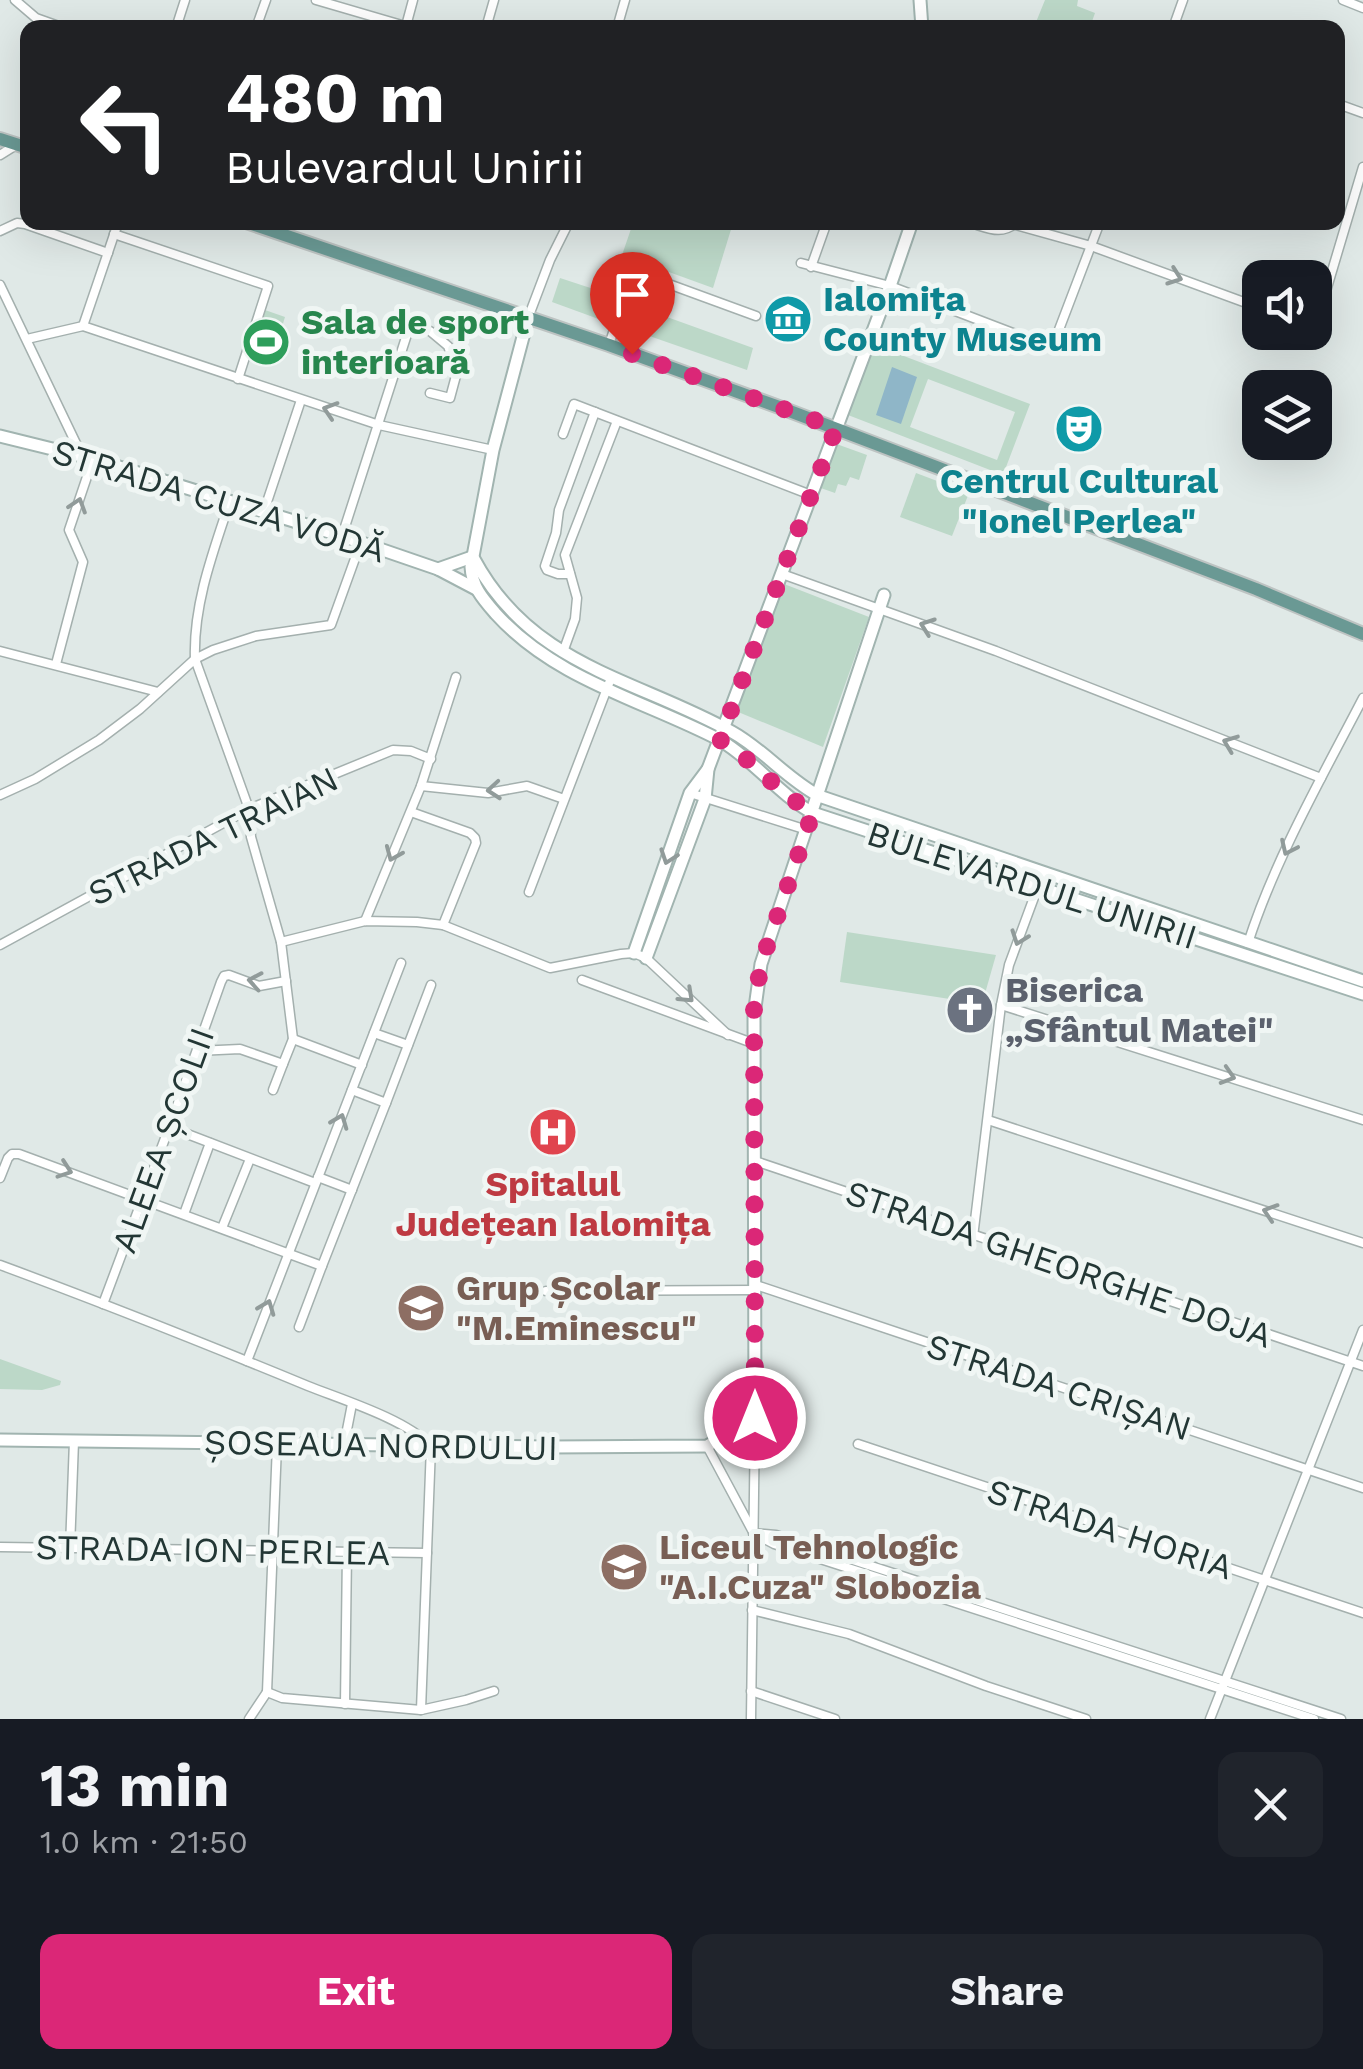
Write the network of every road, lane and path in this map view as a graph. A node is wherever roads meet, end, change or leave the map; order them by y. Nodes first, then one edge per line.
1 (16, 0) edge
2 (316, 0) edge
3 (1343, 0) edge
4 (334, 2) edge
5 (1363, 8) edge
6 (42, 20) edge
7 (371, 20) edge
8 (1363, 167) edge
9 (1345, 227) edge
10 (43, 230) edge
11 (270, 230) edge
12 (565, 230) edge
13 (824, 230) edge
14 (909, 230) edge
15 (1036, 230) edge
16 (1097, 230) edge
17 (1344, 230) edge
18 (1091, 246) junction
19 (108, 252) junction
20 (619, 260) dead end
21 (801, 264) dead end
22 (811, 267) junction
23 (633, 271) junction
24 (1332, 271) edge
25 (0, 285) edge
26 (890, 286) junction
27 (1242, 301) edge
28 (3, 302) edge
29 (756, 316) dead end
30 (528, 318) junction
31 (83, 326) junction
32 (26, 339) junction
33 (609, 345) junction
34 (238, 379) junction
35 (430, 393) dead end
36 (302, 400) junction
37 (594, 412) junction
38 (617, 421) junction
39 (378, 425) junction
40 (836, 428) junction
41 (563, 434) dead end
42 (0, 436) edge
43 (493, 450) junction
44 (87, 457) junction
45 (811, 495) junction
46 (230, 500) junction
47 (264, 511) junction
48 (342, 536) junction
49 (360, 542) junction
50 (472, 557) junction
51 (438, 569) junction
52 (570, 574) junction
53 (782, 574) junction
54 (476, 588) junction
55 (884, 596) dead end
56 (879, 609) junction
57 (1363, 634) edge
58 (0, 651) edge
59 (560, 659) junction
60 (196, 660) junction
61 (56, 664) junction
62 (456, 677) dead end
63 (608, 684) junction
64 (158, 692) junction
65 (1363, 698) edge
66 (722, 734) junction
67 (431, 759) junction
68 (708, 769) junction
69 (1321, 778) junction
70 (421, 786) junction
71 (690, 792) junction
72 (0, 795) edge
73 (818, 796) junction
74 (564, 799) junction
75 (705, 799) junction
76 (249, 810) junction
77 (411, 812) junction
78 (813, 812) junction
79 (807, 830) junction
80 (1042, 873) junction
81 (1038, 888) junction
82 (529, 892) dead end
83 (365, 921) junction
84 (443, 925) junction
85 (281, 942) junction
86 (0, 945) edge
87 (1246, 949) junction
88 (640, 955) junction
89 (401, 964) dead end
90 (582, 980) dead end
91 (1363, 981) edge
92 (286, 982) junction
93 (431, 986) dead end
94 (1363, 994) edge
95 (1001, 1005) junction
96 (374, 1033) junction
97 (728, 1034) junction
98 (293, 1039) junction
99 (755, 1044) junction
100 (408, 1046) junction
101 (197, 1051) junction
102 (283, 1064) junction
103 (362, 1065) junction
104 (273, 1090) dead end
105 (352, 1090) junction
106 (386, 1103) junction
107 (988, 1120) junction
108 (1363, 1120) edge
109 (169, 1127) junction
110 (210, 1144) junction
111 (250, 1159) junction
112 (756, 1161) junction
113 (0, 1178) edge
114 (316, 1180) junction
115 (352, 1190) junction
116 (142, 1200) junction
117 (184, 1214) junction
118 (222, 1228) junction
119 (974, 1236) junction
120 (1363, 1242) edge
121 (288, 1253) junction
122 (0, 1265) edge
123 (322, 1266) junction
124 (756, 1288) junction
125 (546, 1291) dead end
126 (103, 1304) junction
127 (299, 1327) dead end
128 (1363, 1330) edge
129 (247, 1361) junction
130 (1350, 1362) junction
131 (1363, 1366) edge
132 (352, 1404) junction
133 (755, 1418) junction
134 (0, 1440) edge
135 (74, 1441) junction
136 (858, 1444) dead end
137 (278, 1445) junction
138 (344, 1446) junction
139 (431, 1446) junction
140 (707, 1446) junction
141 (1308, 1470) junction
142 (1363, 1488) edge
143 (753, 1533) junction
144 (0, 1548) edge
145 (70, 1548) junction
146 (273, 1550) junction
147 (348, 1552) junction
148 (427, 1553) junction
149 (1265, 1580) junction
150 (752, 1610) junction
151 (1363, 1613) edge
152 (1223, 1685) junction
153 (494, 1691) dead end
154 (752, 1691) junction
155 (266, 1692) junction
156 (345, 1704) junction
157 (421, 1710) junction
158 (249, 1719) edge
159 (751, 1719) edge
160 (834, 1719) edge
161 (1086, 1719) edge
162 (1210, 1719) edge
163 (1314, 1719) edge
164 (1341, 1719) edge

1 - 6 street
2 - 4 street
3 - 5 street
4 - 7 street
8 - 9 street
10 - 19 street
11 - 30 main road
12 - 30 street
13 - 22 street
14 - 26 street
15 - 18 street
16 - 18 street
17 - 24 street
18 - 26 street
18 -> 27 street
19 - 31 street
19 - 34 street
20 - 23 street
21 - 22 street
22 - 26 street
23 - 29 street
23 - 33 street
25 - 28 street
26 - 40 street
28 - 32 street
30 - 33 main road
30 - 43 street
31 - 32 street
31 - 34 street
32 - 44 street
33 - 40 main road
34 - 36 street
35 - 39 street
39 -> 36 street
36 - 47 street
37 - 38 street
37 - 41 street
37 - 52 street
38 - 45 street
38 - 52 street
39 - 43 street
39 - 48 street
40 - 45 street
40 - 57 main road
42 - 44 street, STRADA CUZA VODĂ
43 - 50 street
44 - 46 street, STRADA CUZA VODĂ
61 -> 44 street
45 - 53 street
46 - 47 street, STRADA CUZA VODĂ
46 - 60 street
47 - 48 street, STRADA CUZA VODĂ
48 - 49 street, STRADA CUZA VODĂ
49 - 51 street, STRADA CUZA VODĂ
49 - 60 street
50 - 51 street
50 - 54 street
50 - 59 street
51 - 54 street, STRADA CUZA VODĂ
52 - 59 street
53 - 56 street
53 - 66 street
54 - 59 street
55 - 56 street
69 -> 56 street
56 - 73 street
58 - 61 street
59 - 63 street
60 - 64 street
60 - 76 street
61 - 64 street
62 - 67 street
63 - 66 street
63 - 74 street
64 - 72 street
65 - 69 street
66 - 68 street
66 - 73 street, BULEVARDUL UNIRII
66 - 78 street, BULEVARDUL UNIRII
67 - 70 street
67 - 76 street, STRADA TRAIAN
68 - 71 street
68 - 75 street
69 -> 87 street
74 -> 70 street
70 - 77 street
71 - 75 street
71 -> 88 street
73 - 78 street
73 - 80 street, BULEVARDUL UNIRII
74 - 82 street
75 - 79 street
75 - 88 street
76 - 85 street
76 - 86 street, STRADA TRAIAN
77 -> 83 street
77 - 84 street
78 - 79 street
78 - 81 street, BULEVARDUL UNIRII
79 - 99 street
80 - 81 street
80 - 87 street, BULEVARDUL UNIRII
81 - 87 street, BULEVARDUL UNIRII
81 -> 95 street
83 - 84 street
83 - 85 street
84 - 88 street
85 - 92 street
87 - 91 street, BULEVARDUL UNIRII
87 - 94 street, BULEVARDUL UNIRII
88 -> 97 street
89 - 96 street
90 - 97 street
92 - 98 street
92 -> 101 street, ALEEA ȘCOLII
93 - 100 street
95 - 107 street
95 -> 108 street
96 - 100 street
96 - 103 street
97 - 99 street
98 - 102 street
98 - 103 street
99 - 112 street
100 - 106 street
101 - 102 street
101 - 109 street, ALEEA ȘCOLII
102 - 104 street
103 - 105 street
105 - 106 street
114 -> 105 street
106 - 115 street
107 - 119 street
120 -> 107 street
109 - 110 street
109 - 116 street, ALEEA ȘCOLII
110 - 111 street
110 - 117 street
111 - 114 street
111 - 118 street
112 - 119 street, STRADA GHEORGHE DOJA
112 - 124 street
113 -> 116 street
114 - 115 street
114 - 121 street
115 - 123 street
116 - 117 street
116 - 126 street, ALEEA ȘCOLII
117 - 118 street
118 - 121 street
119 - 130 street, STRADA GHEORGHE DOJA
121 - 123 street
129 -> 121 street
122 - 126 street
123 - 127 street
124 - 125 street, STRADA CRIȘAN
124 - 133 street
124 - 141 street, STRADA CRIȘAN
126 - 129 street
128 - 130 street
129 - 132 street
130 - 131 street, STRADA GHEORGHE DOJA
130 - 141 street
132 - 138 street
132 - 139 street
133 - 140 street
133 - 143 street
134 - 135 street, ȘOSEAUA NORDULUI
135 - 137 street, ȘOSEAUA NORDULUI
135 - 145 street
136 - 149 street, STRADA HORIA
137 - 138 street, ȘOSEAUA NORDULUI
137 - 146 street
138 - 139 street, ȘOSEAUA NORDULUI
139 - 140 street, ȘOSEAUA NORDULUI
139 - 148 street
140 - 143 street
141 - 142 street, STRADA CRIȘAN
141 - 149 street
143 - 150 street
143 - 152 street
144 - 145 street, STRADA ION PERLEA
145 - 146 street, STRADA ION PERLEA
146 - 147 street, STRADA ION PERLEA
146 - 155 street
147 - 148 street, STRADA ION PERLEA
147 - 156 street
148 - 157 street
149 - 151 street, STRADA HORIA
149 - 152 street
150 - 154 street
150 - 161 street
152 - 162 street
152 - 163 street
152 - 164 street
153 - 157 street
154 - 159 street
154 - 160 street
155 - 156 street
155 - 158 street
156 - 157 street

